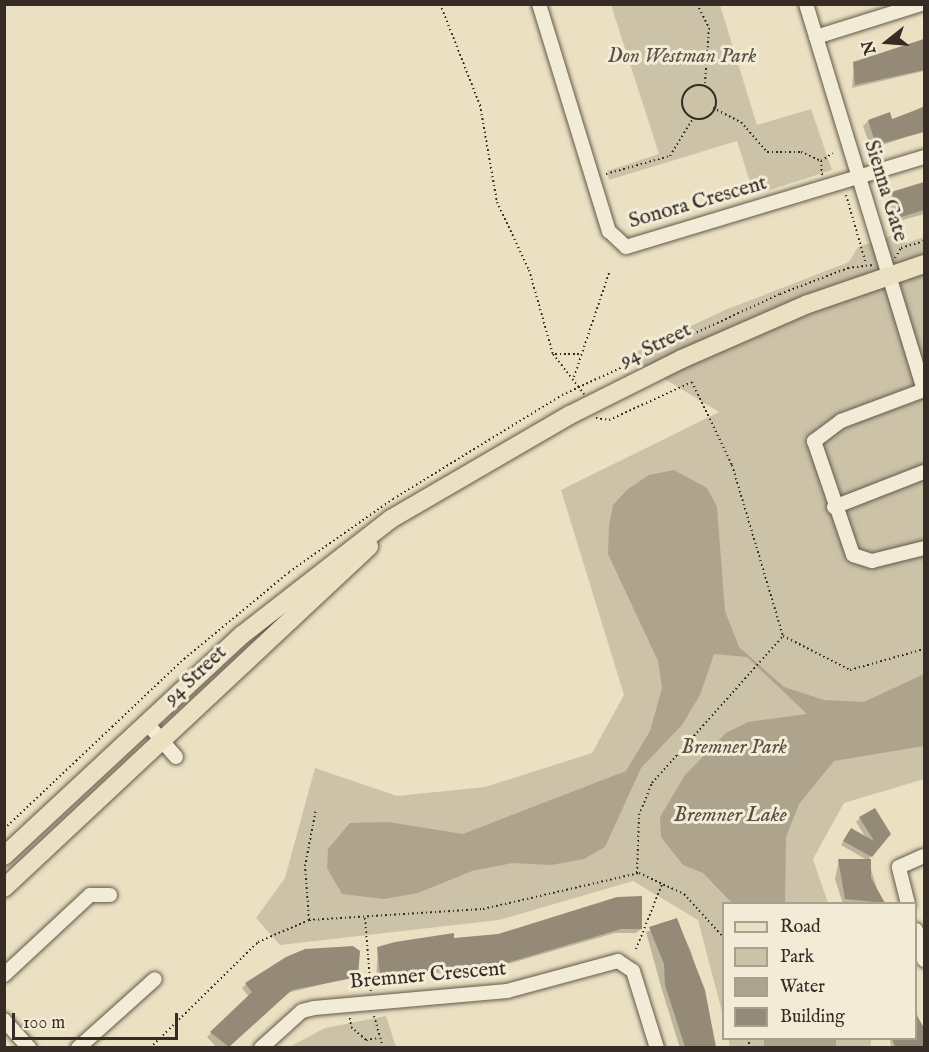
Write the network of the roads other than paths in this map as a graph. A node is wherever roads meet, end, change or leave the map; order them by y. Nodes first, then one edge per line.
1 (539, 4) edge
2 (806, 4) edge
3 (921, 4) edge
4 (816, 37) junction
5 (924, 157) edge
6 (859, 176) junction
7 (924, 264) edge
8 (889, 275) junction
9 (924, 390) edge
10 (924, 472) edge
11 (423, 502) junction
12 (834, 507) junction
13 (924, 548) edge
14 (146, 722) junction
15 (161, 741) junction
16 (176, 757) dead end
17 (4, 856) edge
18 (924, 856) edge
19 (4, 888) edge
20 (110, 895) dead end
21 (908, 902) edge
22 (917, 937) edge
23 (924, 960) edge
24 (4, 975) edge
25 (155, 979) dead end
26 (4, 1020) edge
27 (29, 1047) edge
28 (78, 1047) edge
29 (261, 1047) edge
30 (657, 1047) edge

1 - 6 street, Sonora Crescent
2 - 4 street, Sienna Gate
3 - 4 street
4 - 6 street, Sienna Gate
5 - 6 street, Sonora Crescent
6 - 8 street, Sienna Gate
7 - 8 main road, 94 Street
8 - 9 street, Sienna Gate
8 - 11 main road, 94 Street
9 - 12 street
10 - 12 street
11 - 14 main road, 94 Street
11 - 15 main road, 94 Street
12 - 13 street
14 - 15 street
14 - 17 main road, 94 Street
15 - 16 street
15 - 19 main road, 94 Street
18 - 21 street
20 - 24 street
22 - 23 street
25 - 28 street
26 - 27 street
29 - 30 street, Bremner Crescent

